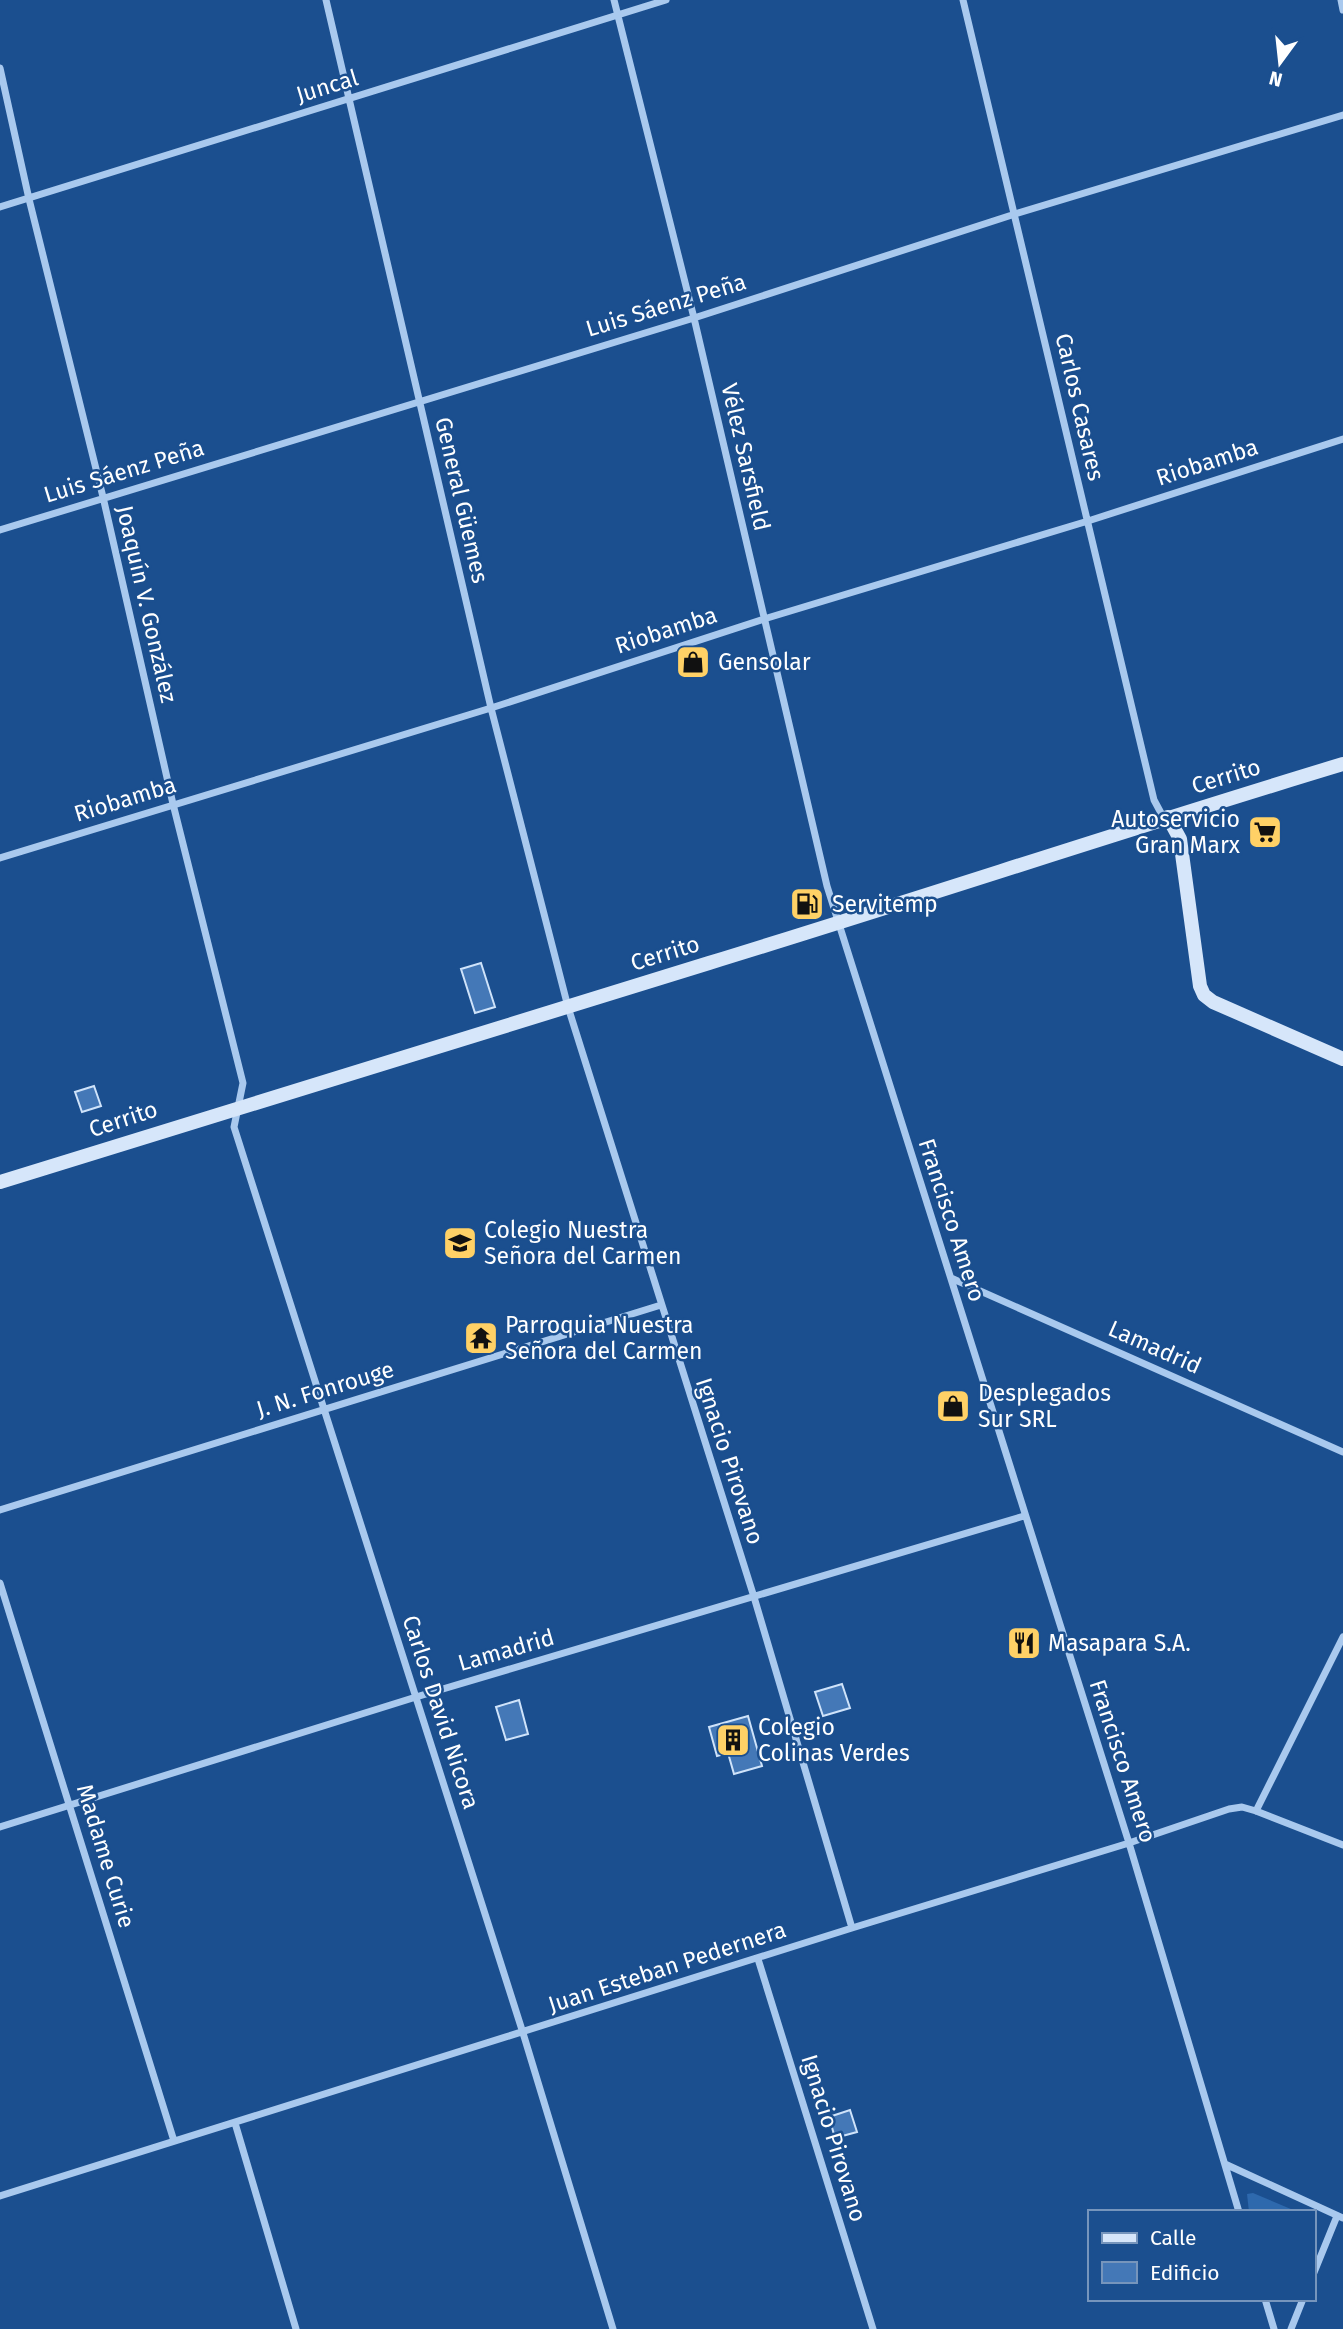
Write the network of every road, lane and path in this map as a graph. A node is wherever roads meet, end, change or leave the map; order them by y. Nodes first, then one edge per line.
1 (326, 0) edge
2 (614, 0) edge
3 (666, 0) edge
4 (963, 0) edge
5 (1341, 0) edge
6 (1343, 10) edge
7 (617, 15) junction
8 (0, 68) edge
9 (349, 99) junction
10 (1343, 115) edge
11 (29, 199) junction
12 (0, 207) edge
13 (1015, 214) junction
14 (694, 318) junction
15 (419, 401) junction
16 (1343, 439) edge
17 (103, 497) junction
18 (1088, 521) junction
19 (0, 530) edge
20 (764, 619) junction
21 (491, 708) junction
22 (1343, 764) edge
23 (173, 804) junction
24 (1168, 817) junction
25 (0, 858) edge
26 (838, 923) junction
27 (568, 1007) junction
28 (1343, 1059) edge
29 (237, 1106) junction
30 (0, 1182) edge
31 (951, 1278) junction
32 (661, 1305) junction
33 (324, 1409) junction
34 (1343, 1452) edge
35 (0, 1510) edge
36 (1024, 1516) junction
37 (0, 1583) edge
38 (754, 1597) junction
39 (1343, 1637) edge
40 (416, 1696) junction
41 (70, 1805) junction
42 (1256, 1811) junction
43 (0, 1827) edge
44 (1129, 1843) junction
45 (1343, 1845) edge
46 (852, 1928) junction
47 (758, 1959) junction
48 (523, 2033) junction
49 (235, 2123) junction
50 (174, 2141) junction
51 (1225, 2164) junction
52 (0, 2196) edge
53 (1238, 2210) edge
54 (1340, 2217) edge
55 (1315, 2271) edge
56 (1266, 2301) edge
57 (1302, 2301) edge
58 (296, 2329) edge
59 (613, 2329) edge
60 (873, 2329) edge
61 (1273, 2329) edge
62 (1291, 2329) edge

1 - 9 street, General Güemes
2 - 7 street, Vélez Sarsfield
3 - 7 street, Juncal
4 - 13 street, Carlos Casares
5 - 6 street
7 - 9 street, Juncal
7 - 14 street, Vélez Sarsfield
8 - 11 street, Joaquín V. González
9 - 11 street, Juncal
9 - 15 street, General Güemes
10 - 13 street, Luis Sáenz Peña
11 - 12 street, Juncal
11 - 17 street, Joaquín V. González
13 - 14 street, Luis Sáenz Peña
13 - 18 street, Carlos Casares
14 - 15 street, Luis Sáenz Peña
14 - 20 street, Vélez Sarsfield
15 - 17 street, Luis Sáenz Peña
15 - 21 street, General Güemes
16 - 18 street, Riobamba
17 - 19 street, Luis Sáenz Peña
17 - 23 street, Joaquín V. González
18 - 20 street, Riobamba
18 - 24 street, Carlos Casares
20 - 21 street, Riobamba
20 - 26 street, Vélez Sarsfield
21 - 23 street, Riobamba
21 - 27 street, General Güemes
22 - 24 main road, Cerrito
23 - 25 street, Riobamba
23 - 29 street, Joaquín V. González
24 - 26 main road, Cerrito
24 - 28 main road
26 - 27 main road, Cerrito
26 - 31 street, Francisco Amero
27 - 29 main road, Cerrito
27 - 32 street, Ignacio Pirovano
29 - 30 main road, Cerrito
29 - 33 street, Carlos David Nicora
31 - 34 street, Lamadrid
31 - 36 street, Francisco Amero
32 - 33 street, J. N. Fonrouge
32 - 38 street, Ignacio Pirovano
33 - 35 street, J. N. Fonrouge
33 - 40 street, Carlos David Nicora
36 - 38 street, Lamadrid
36 - 44 street, Francisco Amero
37 - 41 street, Madame Curie
38 - 40 street, Lamadrid
38 - 46 street, Ignacio Pirovano
39 - 42 street
40 - 41 street, Lamadrid
40 - 48 street, Carlos David Nicora
41 - 43 street, Lamadrid
41 - 50 street, Madame Curie
42 - 44 street, Juan Esteban Pedernera
42 - 45 street, Juan Esteban Pedernera
44 - 46 street, Juan Esteban Pedernera
44 - 51 street, Francisco Amero
46 - 47 street, Juan Esteban Pedernera
47 - 48 street, Juan Esteban Pedernera
47 - 60 street, Ignacio Pirovano
48 - 49 street, Juan Esteban Pedernera
48 - 59 street, Carlos David Nicora
49 - 50 street, Juan Esteban Pedernera
49 - 58 street
50 - 52 street, Juan Esteban Pedernera
51 - 53 street, Francisco Amero
51 - 54 street
54 - 55 street
56 - 61 street
57 - 62 street

